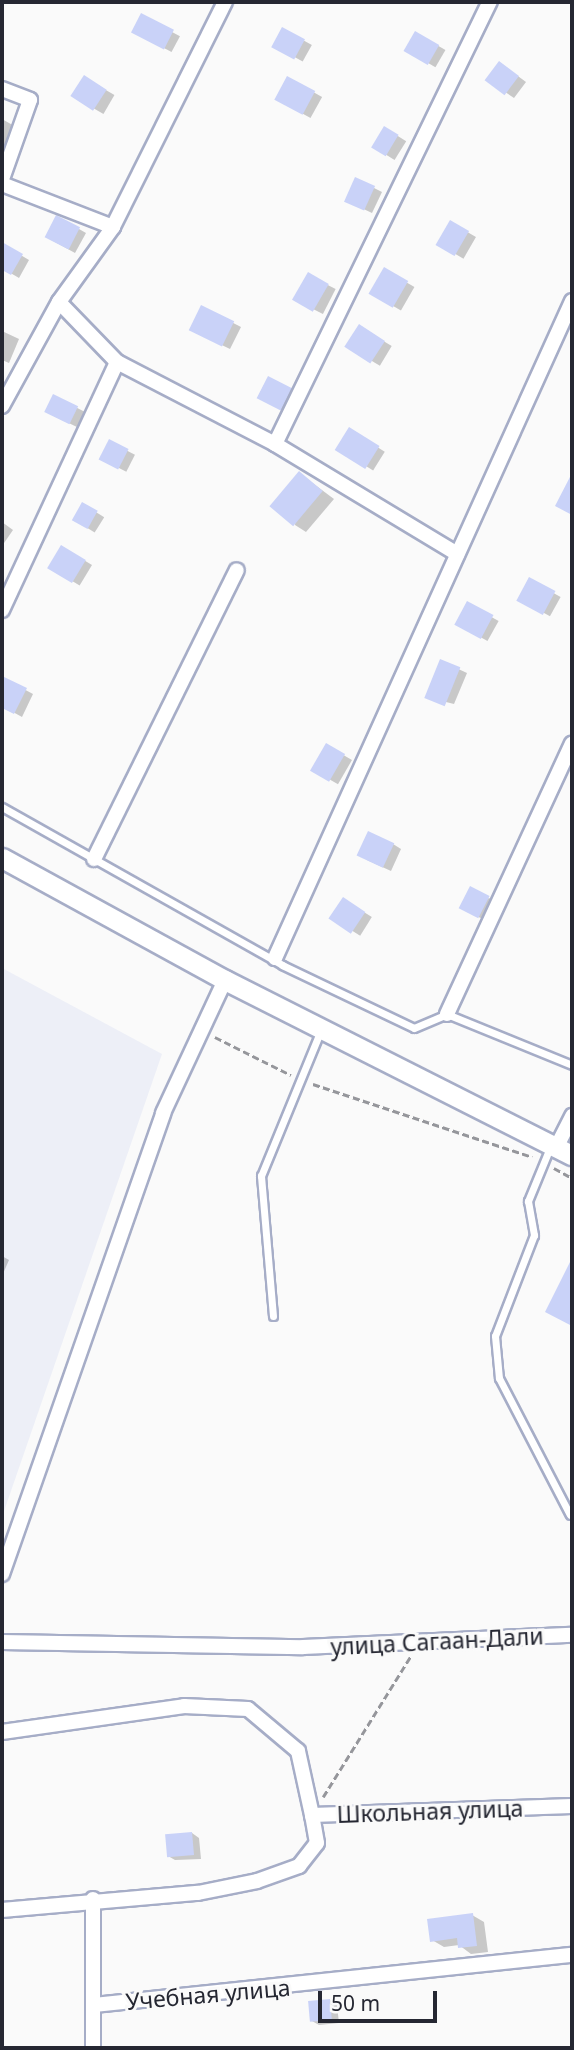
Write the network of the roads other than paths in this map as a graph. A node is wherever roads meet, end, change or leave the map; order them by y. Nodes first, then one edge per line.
1 (225, 2) edge
2 (490, 2) edge
3 (2, 89) edge
4 (2, 182) edge
5 (113, 227) junction
6 (572, 300) edge
7 (59, 302) junction
8 (117, 362) junction
9 (2, 406) edge
10 (275, 444) junction
11 (457, 554) junction
12 (237, 570) dead end
13 (2, 610) edge
14 (572, 743) edge
15 (2, 807) edge
16 (2, 858) edge
17 (94, 859) junction
18 (275, 958) junction
19 (225, 980) junction
20 (447, 1014) junction
21 (321, 1029) junction
22 (572, 1065) edge
23 (572, 1116) edge
24 (560, 1148) edge
25 (273, 1316) dead end
26 (570, 1516) dead end
27 (2, 1574) edge
28 (572, 1635) edge
29 (2, 1642) edge
30 (2, 1732) edge
31 (572, 1806) edge
32 (312, 1815) junction
33 (93, 1899) junction
34 (2, 1910) edge
35 (572, 1955) edge
36 (94, 2005) junction
37 (93, 2048) edge

1 - 5 street
2 - 10 street
3 - 4 street
4 - 5 street
5 - 7 street
6 - 11 street
7 - 8 street
7 - 9 street
8 - 10 street
8 - 13 street
10 - 11 street
11 - 18 street
12 - 17 street
14 - 20 street
15 - 17 lane
16 - 19 main road
17 - 18 lane
18 - 20 lane
19 - 21 main road
19 - 27 street
20 - 22 lane
21 - 24 main road
21 - 25 lane
23 - 24 street
24 - 26 lane
28 - 29 street, улица Сагаан-Дали
30 - 32 street
31 - 32 street, Школьная улица
32 - 33 street, Школьная улица
33 - 34 street, Школьная улица
33 - 36 street
35 - 36 street, Учебная улица
36 - 37 street

